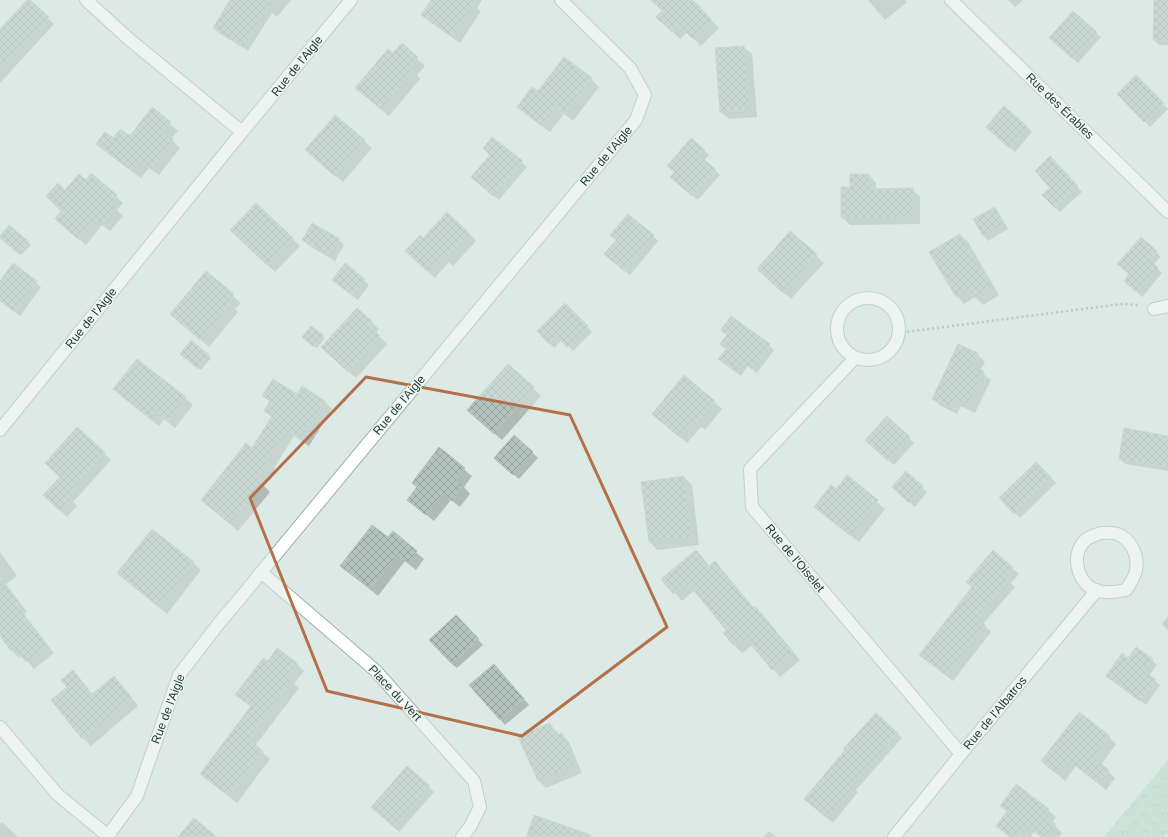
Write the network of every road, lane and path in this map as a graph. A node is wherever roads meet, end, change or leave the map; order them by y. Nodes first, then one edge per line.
1 (86, 0) edge
2 (351, 0) edge
3 (561, 0) edge
4 (951, 0) edge
5 (242, 132) junction
6 (1168, 212) edge
7 (1168, 306) edge
8 (1154, 309) joint
9 (899, 327) junction
10 (855, 358) junction
11 (0, 430) edge
12 (261, 572) junction
13 (1097, 590) junction
14 (0, 727) edge
15 (961, 754) junction
16 (107, 836) edge
17 (462, 837) edge
18 (894, 837) edge

1 - 5 street
2 - 5 street, Rue de l'Aigle
3 - 12 street, Rue de l'Aigle
4 - 6 street, Rue des Érables
5 - 11 street, Rue de l'Aigle
7 - 8 street
8 - 9 path
9 - 10 street
9 - 10 street
10 - 15 street, Rue de l'Oiselet
12 - 16 street, Rue de l'Aigle
12 - 17 street, Place du Vert
13 - 13 street
13 - 15 street, Rue de l'Albatros
14 - 16 street, Rue de l'Aigle
15 - 18 street, Rue de l'Albatros

